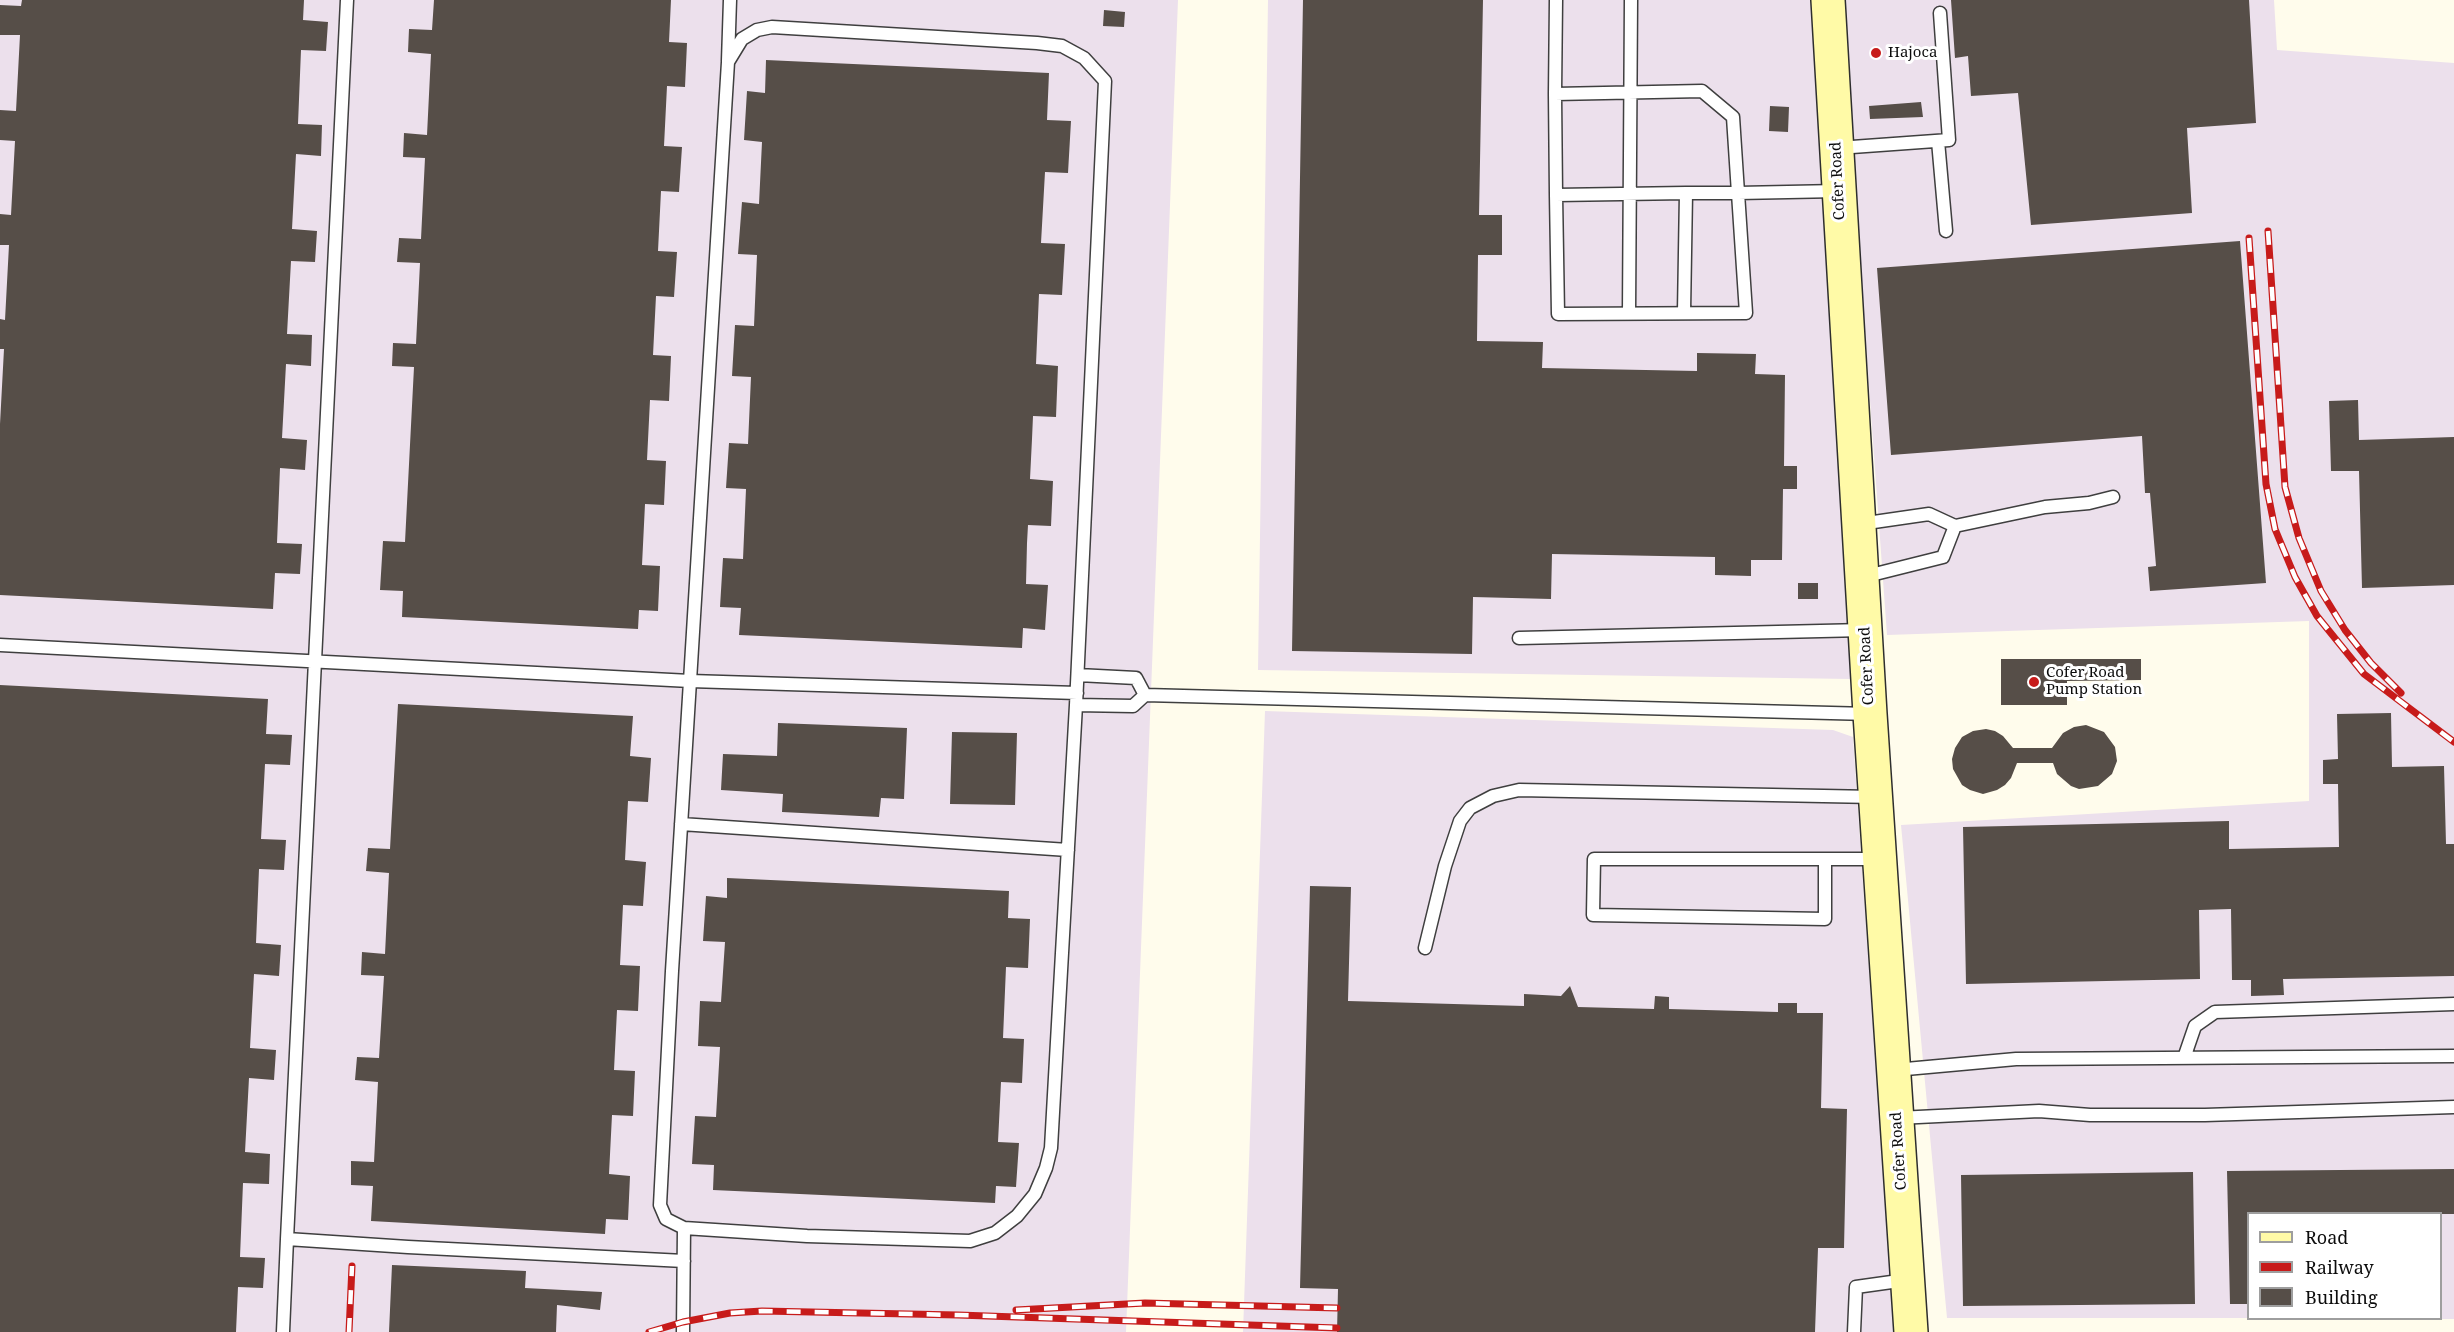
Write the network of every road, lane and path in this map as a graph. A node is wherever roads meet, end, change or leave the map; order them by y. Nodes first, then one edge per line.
1 (347, 0) edge
2 (730, 0) edge
3 (1556, 0) edge
4 (1631, 0) edge
5 (1828, 0) edge
6 (1940, 13) dead end
7 (728, 62) junction
8 (1631, 92) junction
9 (1555, 94) junction
10 (1938, 141) junction
11 (1836, 148) junction
12 (1839, 191) junction
13 (1686, 193) junction
14 (1738, 193) junction
15 (1631, 194) junction
16 (1556, 195) junction
17 (1946, 231) dead end
18 (1629, 312) junction
19 (1684, 312) junction
20 (2113, 497) dead end
21 (1858, 525) junction
22 (1955, 526) junction
23 (1862, 577) junction
24 (1865, 630) junction
25 (1519, 638) dead end
26 (0, 645) edge
27 (315, 661) junction
28 (1078, 675) junction
29 (690, 681) junction
30 (1145, 695) junction
31 (1077, 699) junction
32 (1870, 714) junction
33 (1875, 798) junction
34 (681, 824) junction
35 (1068, 850) junction
36 (1825, 859) junction
37 (1879, 859) junction
38 (1425, 948) dead end
39 (2454, 1004) edge
40 (2454, 1056) edge
41 (2184, 1058) junction
42 (1893, 1070) junction
43 (2454, 1107) edge
44 (1896, 1118) junction
45 (684, 1228) junction
46 (287, 1239) junction
47 (684, 1261) junction
48 (1907, 1280) junction
49 (283, 1332) edge
50 (683, 1332) edge
51 (1854, 1332) edge
52 (1911, 1332) edge

1 - 27 lane
2 - 7 lane
3 - 9 lane
4 - 8 lane
5 - 11 street, Cofer Road
6 - 10 lane
7 - 28 lane
7 - 29 lane
8 - 9 lane
8 - 14 lane
8 - 15 lane
9 - 16 lane
10 - 11 lane
10 - 17 lane
11 - 12 street, Cofer Road
12 - 14 lane
12 - 21 street, Cofer Road
13 - 14 lane
13 - 15 lane
13 - 19 lane
14 - 19 lane
15 - 16 lane
15 - 18 lane
16 - 18 lane
18 - 19 lane
20 - 22 lane
21 - 22 lane
21 - 23 street, Cofer Road
22 - 23 lane
23 - 24 street, Cofer Road
24 - 25 lane
24 - 32 street, Cofer Road
26 - 27 lane
27 - 29 lane
27 - 46 lane
28 - 30 lane
28 - 31 lane
29 - 31 lane
29 - 34 lane
30 - 31 lane
30 - 32 lane
31 - 35 lane
32 - 33 street, Cofer Road
33 - 37 street, Cofer Road
33 - 38 lane
34 - 35 lane
34 - 45 lane
35 - 45 lane
36 - 36 lane
36 - 37 lane
37 - 42 street, Cofer Road
39 - 41 lane
40 - 41 lane
41 - 42 lane
42 - 44 street, Cofer Road
43 - 44 lane
44 - 48 street, Cofer Road
45 - 47 lane
46 - 47 lane
46 - 49 lane
47 - 50 lane
48 - 51 lane
48 - 52 street, Cofer Road

